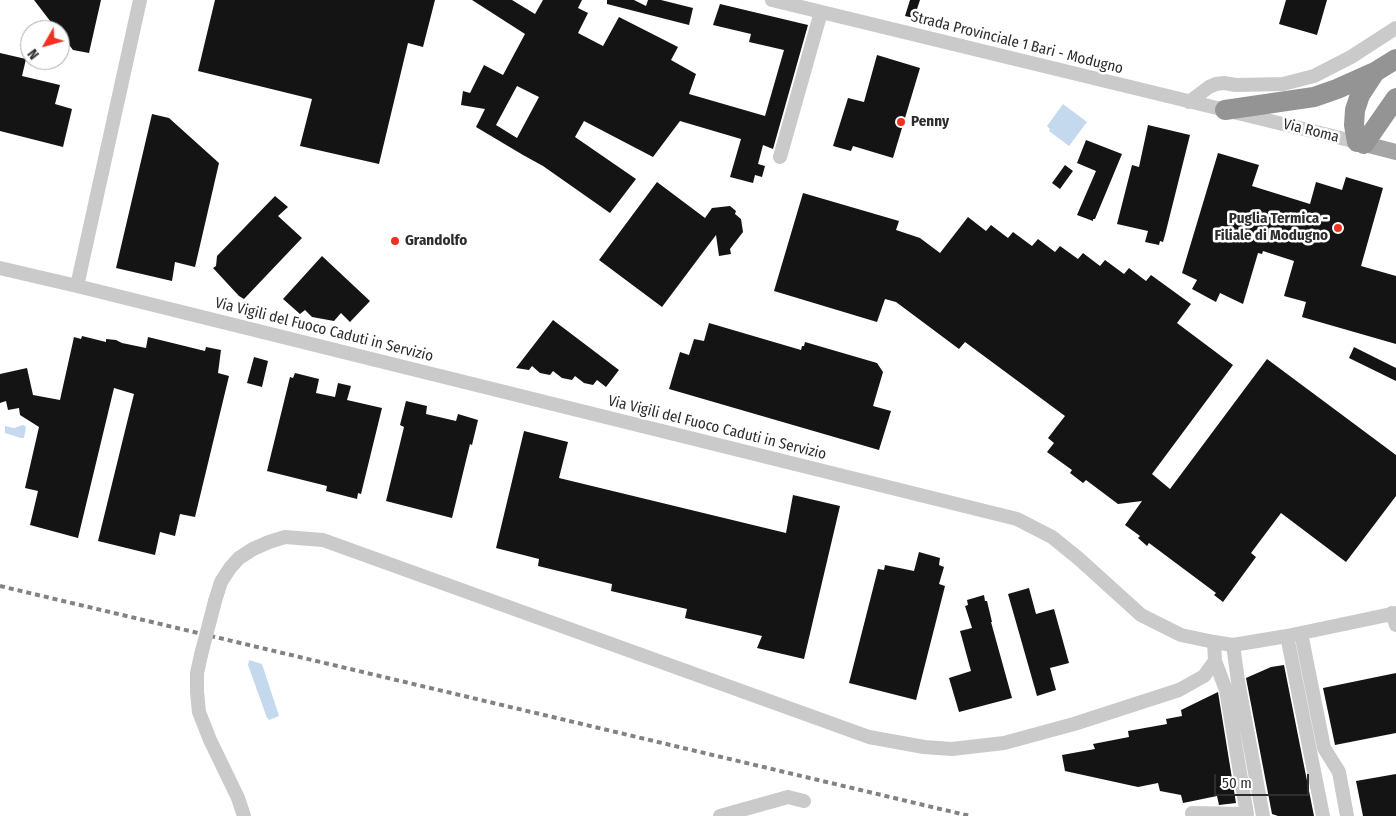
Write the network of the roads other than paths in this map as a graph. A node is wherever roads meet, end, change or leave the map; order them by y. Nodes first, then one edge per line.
1 (140, 0) edge
2 (772, 0) edge
3 (822, 12) junction
4 (1396, 28) edge
5 (1396, 59) edge
6 (1375, 72) junction
7 (1396, 98) edge
8 (1189, 102) junction
9 (1225, 110) junction
10 (1360, 143) junction
11 (1396, 152) edge
12 (780, 157) dead end
13 (0, 268) edge
14 (76, 286) junction
15 (1395, 617) edge
16 (1294, 635) junction
17 (1214, 642) junction
18 (1233, 645) junction
19 (1215, 660) junction
20 (804, 801) dead end
21 (1192, 813) dead end
22 (244, 816) edge
23 (720, 816) edge
24 (1263, 816) edge
25 (1323, 816) edge
26 (1347, 816) edge

1 - 14 street
2 - 3 street, Strada Provinciale 1 Bari - Modugno
3 - 8 street, Strada Provinciale 1 Bari - Modugno
3 - 12 street
4 - 8 street
5 - 6 highway
6 - 9 highway
6 - 10 highway
7 - 10 highway
8 - 9 street, Strada Provinciale 1 Bari - Modugno
9 - 10 street, Via Roma
10 - 11 main road, Via Roma
13 - 14 street, Via Vigili del Fuoco Caduti in Servizio
14 - 17 street, Via Vigili del Fuoco Caduti in Servizio
15 - 16 street, Via Vigili del Fuoco Caduti in Servizio
16 - 18 street, Via Vigili del Fuoco Caduti in Servizio
16 - 25 street
16 - 26 street
17 - 18 street, Via Vigili del Fuoco Caduti in Servizio
17 - 19 street
18 - 24 street
19 - 21 street
19 - 22 street, bridge
20 - 23 street

